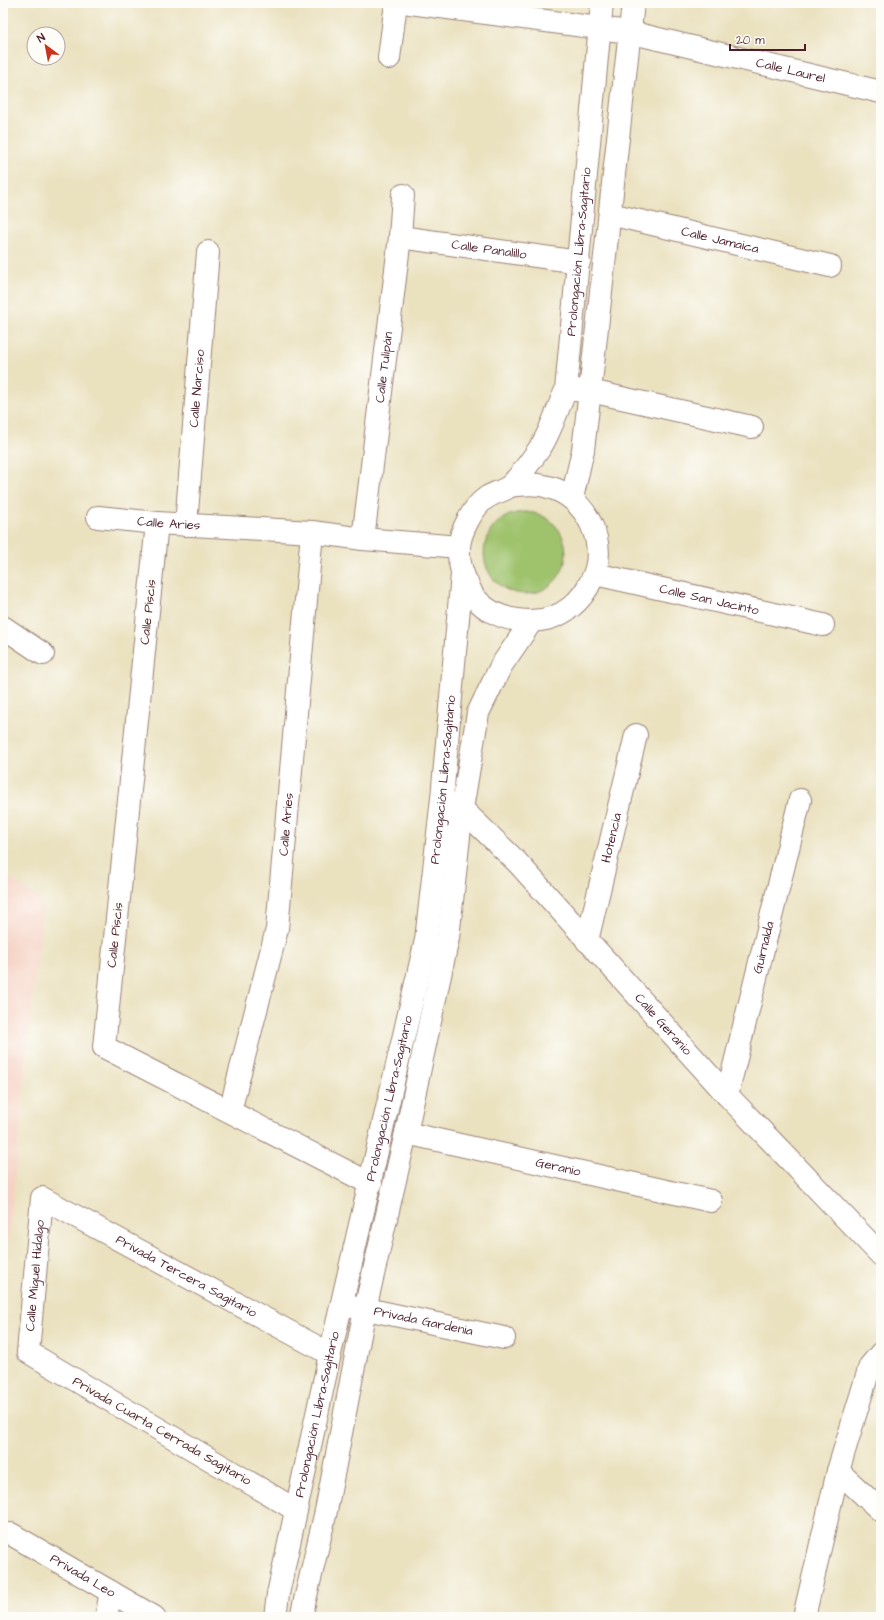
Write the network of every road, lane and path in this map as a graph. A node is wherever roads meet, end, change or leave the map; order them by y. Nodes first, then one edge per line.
1 (396, 3) edge
2 (410, 3) edge
3 (602, 3) edge
4 (632, 3) edge
5 (600, 27) junction
6 (629, 32) junction
7 (389, 58) dead end
8 (881, 92) edge
9 (403, 195) dead end
10 (610, 214) junction
11 (400, 237) junction
12 (208, 252) dead end
13 (579, 262) junction
14 (830, 266) dead end
15 (566, 390) junction
16 (590, 391) junction
17 (752, 428) dead end
18 (510, 486) junction
19 (572, 498) junction
20 (98, 518) dead end
21 (157, 524) junction
22 (186, 525) junction
23 (312, 532) junction
24 (363, 539) junction
25 (459, 547) junction
26 (462, 574) junction
27 (595, 574) junction
28 (531, 622) junction
29 (823, 625) dead end
30 (3, 627) edge
31 (43, 654) dead end
32 (636, 735) dead end
33 (442, 798) junction
34 (800, 800) dead end
35 (462, 809) junction
36 (587, 941) junction
37 (727, 1095) junction
38 (230, 1111) junction
39 (406, 1133) junction
40 (371, 1184) junction
41 (42, 1198) joint
42 (711, 1201) dead end
43 (881, 1255) edge
44 (343, 1304) junction
45 (365, 1309) junction
46 (504, 1338) dead end
47 (28, 1352) joint
48 (330, 1354) junction
49 (881, 1354) edge
50 (838, 1471) junction
51 (296, 1510) junction
52 (881, 1511) edge
53 (11, 1534) dead end
54 (111, 1592) junction
55 (106, 1617) edge
56 (154, 1617) edge
57 (275, 1617) edge
58 (301, 1617) edge
59 (804, 1617) edge

1 - 7 street
2 - 5 street, Calle Laurel
3 - 5 street, Prolongación Libra-Sagitario
4 - 6 street, Prolongación Libra-Sagitario
5 - 6 street, Calle Laurel
5 - 13 street, Prolongación Libra-Sagitario
6 - 8 street, Calle Laurel
6 - 10 street, Prolongación Libra-Sagitario
9 - 11 street, Calle Tulipán
10 - 14 street, Calle Jamaica
10 - 16 street, Prolongación Libra-Sagitario
11 - 13 street, Calle Panalillo
11 - 24 street, Calle Tulipán
12 - 22 street, Calle Narciso
13 - 15 street, Prolongación Libra-Sagitario
15 - 16 street
15 - 18 street, Prolongación Libra-Sagitario
16 - 17 street
16 - 19 street, Prolongación Libra-Sagitario
18 - 19 street
18 - 25 street
19 - 27 street
20 - 21 street, Calle Aries
21 - 22 street, Calle Aries
21 - 38 street, Calle Piscis
22 - 23 street, Calle Aries
23 - 24 street, Calle Aries
23 - 38 street, Calle Aries
24 - 25 street, Calle Aries
25 - 26 street
26 - 28 street
26 - 33 street, Prolongación Libra-Sagitario
27 - 28 street
27 - 29 street, Calle San Jacinto
28 - 35 street, Prolongación Libra-Sagitario
30 - 31 street
32 - 36 street, Hotencia
33 - 35 street, Calle Geranio
33 - 40 street, Prolongación Libra-Sagitario
34 - 37 street, Guirnalda
35 - 36 street, Calle Geranio
35 - 39 street, Prolongación Libra-Sagitario
36 - 37 street, Calle Geranio
37 - 43 street, Calle Geranio
38 - 40 street, Calle Piscis
39 - 42 street, Geranio
39 - 45 street, Prolongación Libra-Sagitario
40 - 44 street, Prolongación Libra-Sagitario
41 - 47 street, Calle Miguel Hidalgo
41 - 48 street, Privada Tercera Sagitario
44 - 45 street, Privada Gardenia
44 - 48 street, Prolongación Libra-Sagitario
45 - 46 street, Privada Gardenia
45 - 58 street, Prolongación Libra-Sagitario
47 - 51 street, Privada Cuarta Cerrada Sagitario
48 - 51 street, Prolongación Libra-Sagitario
49 - 50 street
50 - 52 street
50 - 59 street
51 - 57 street, Prolongación Libra-Sagitario
53 - 54 street, Privada Leo
54 - 55 street
54 - 56 street, Privada Leo

